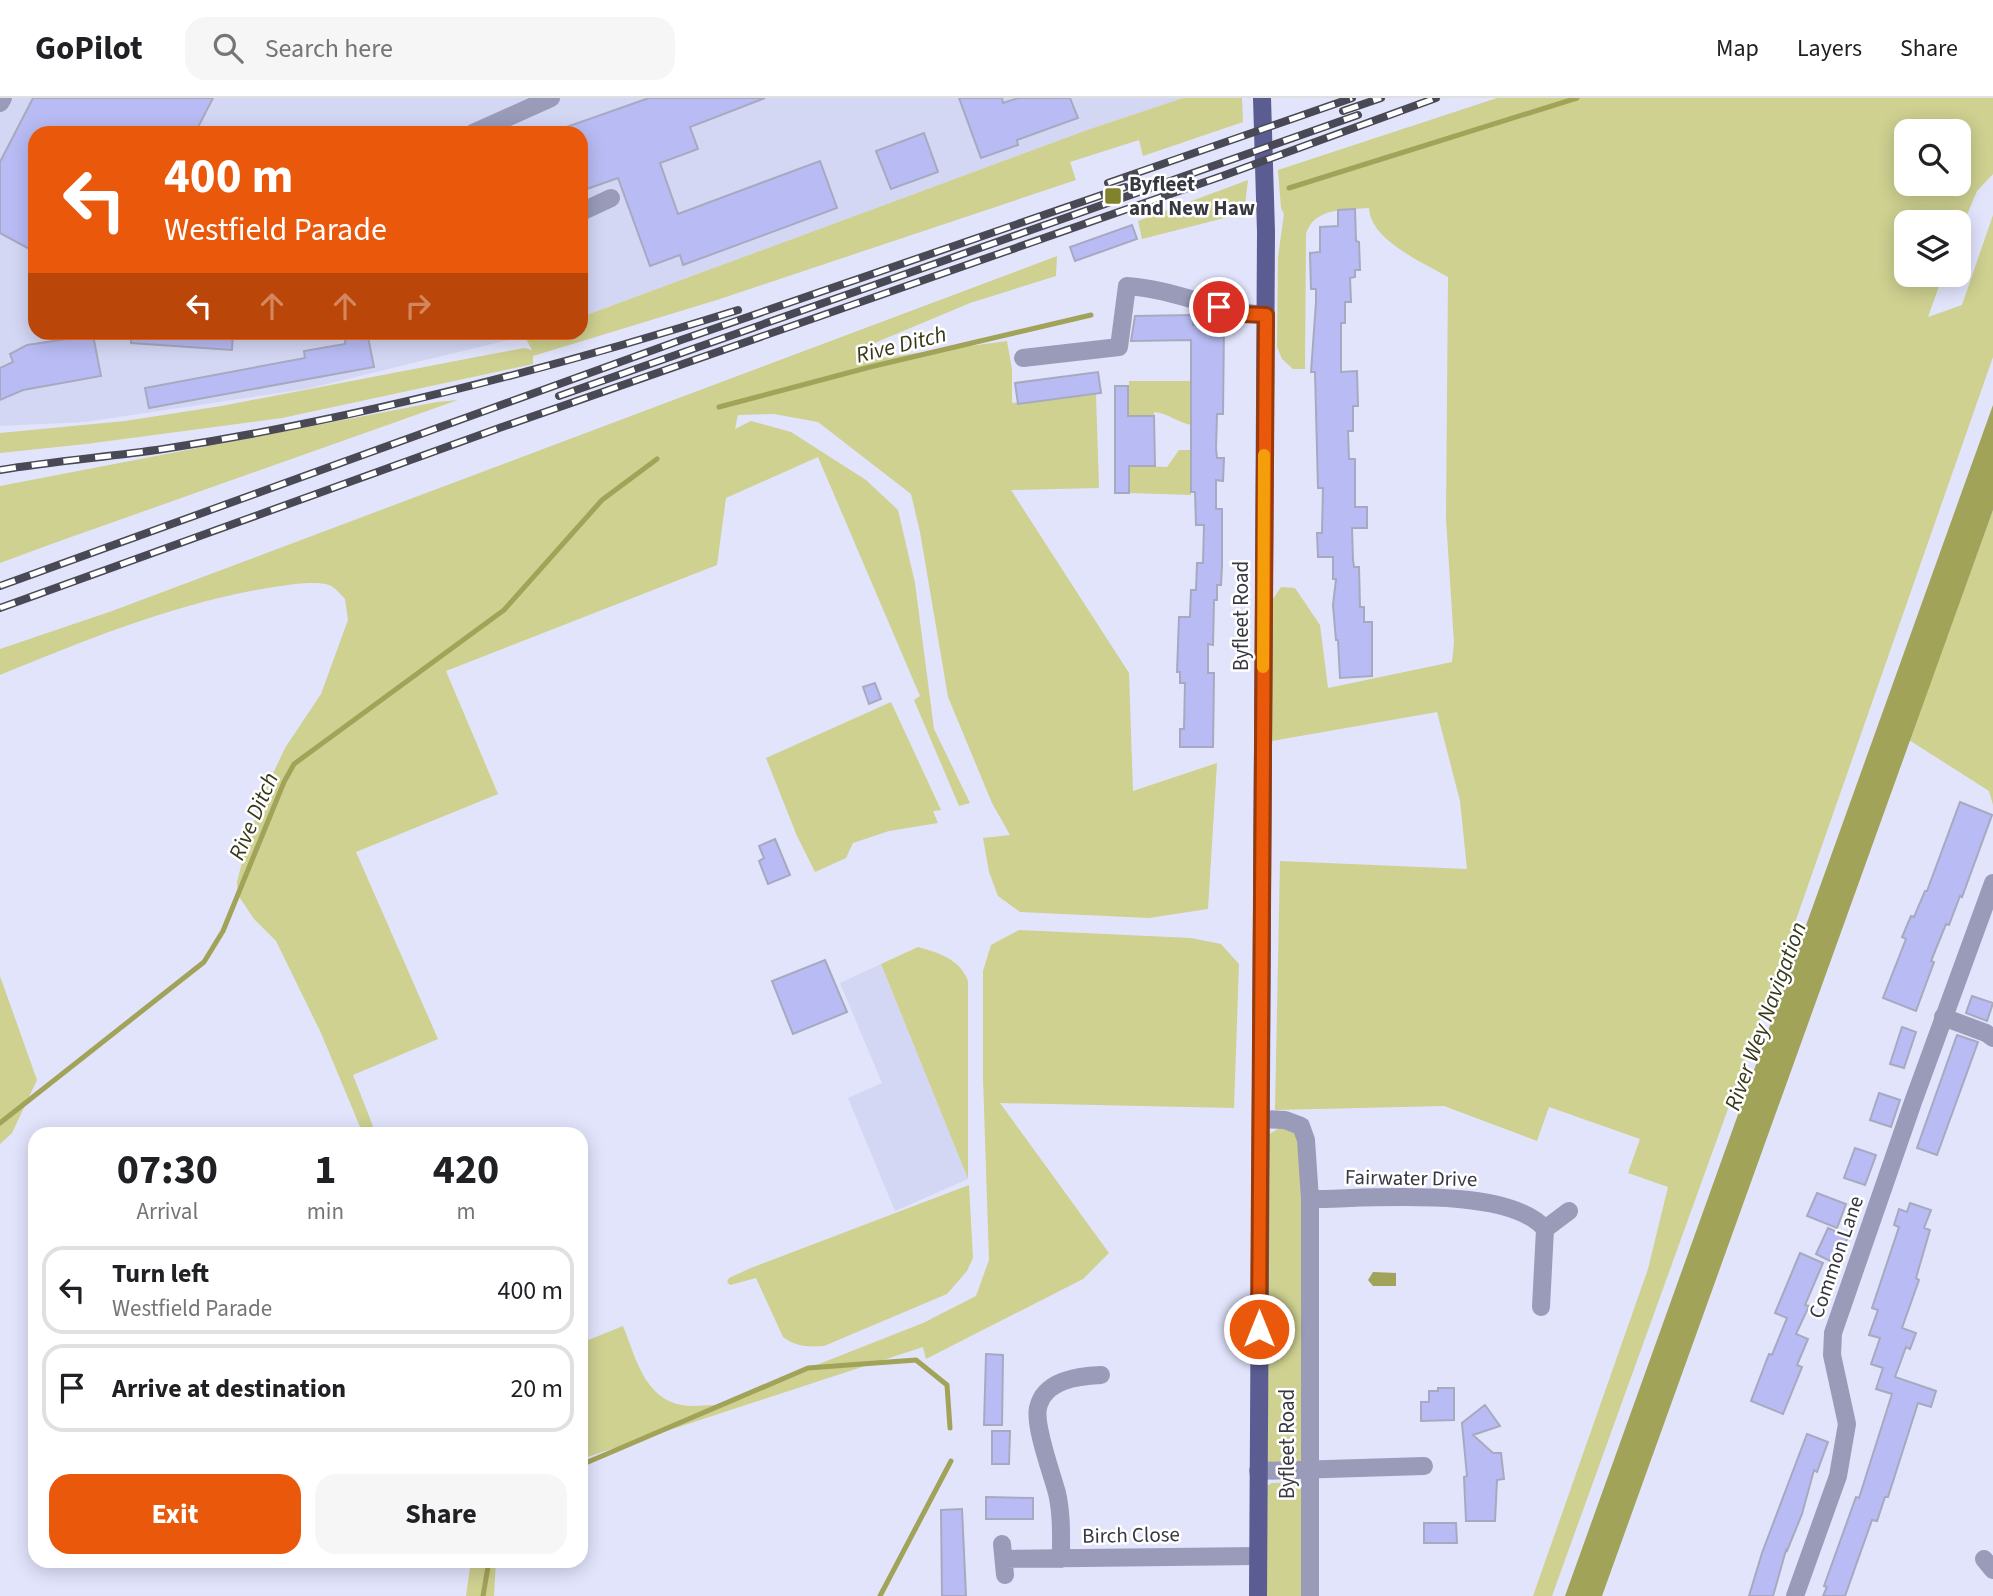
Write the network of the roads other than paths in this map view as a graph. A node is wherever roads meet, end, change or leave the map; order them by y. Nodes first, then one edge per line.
1 (3, 98) edge
2 (551, 98) edge
3 (0, 103) edge
4 (1262, 106) edge
5 (489, 126) edge
6 (611, 198) dead end
7 (588, 209) edge
8 (1266, 315) junction
9 (1023, 358) dead end
10 (1993, 883) edge
11 (1943, 1017) junction
12 (1993, 1038) edge
13 (1261, 1119) junction
14 (1310, 1199) junction
15 (1569, 1210) dead end
16 (1545, 1229) junction
17 (1541, 1307) dead end
18 (1100, 1374) dead end
19 (1424, 1466) dead end
20 (1310, 1469) junction
21 (1258, 1471) junction
22 (1258, 1556) junction
23 (1004, 1559) dead end
24 (1061, 1559) junction
25 (1258, 1596) edge
26 (1310, 1596) edge
27 (1795, 1596) edge

1 - 3 street
2 - 5 street
4 - 8 main road, Byfleet Road
6 - 7 street
8 - 9 street
8 - 13 main road, Byfleet Road
10 - 11 street, Common Lane
11 - 12 street
11 - 27 street, Common Lane
13 - 14 street, Byfleet Road
13 - 21 main road, Byfleet Road
14 - 16 street, Fairwater Drive
14 - 20 street, Byfleet Road
15 - 16 street
16 - 17 street
18 - 24 street
19 - 20 street
20 - 21 street
20 - 26 street, Byfleet Road
21 - 22 main road, Byfleet Road
22 - 24 street, Birch Close
22 - 25 main road, Byfleet Road
23 - 24 street, Birch Close

